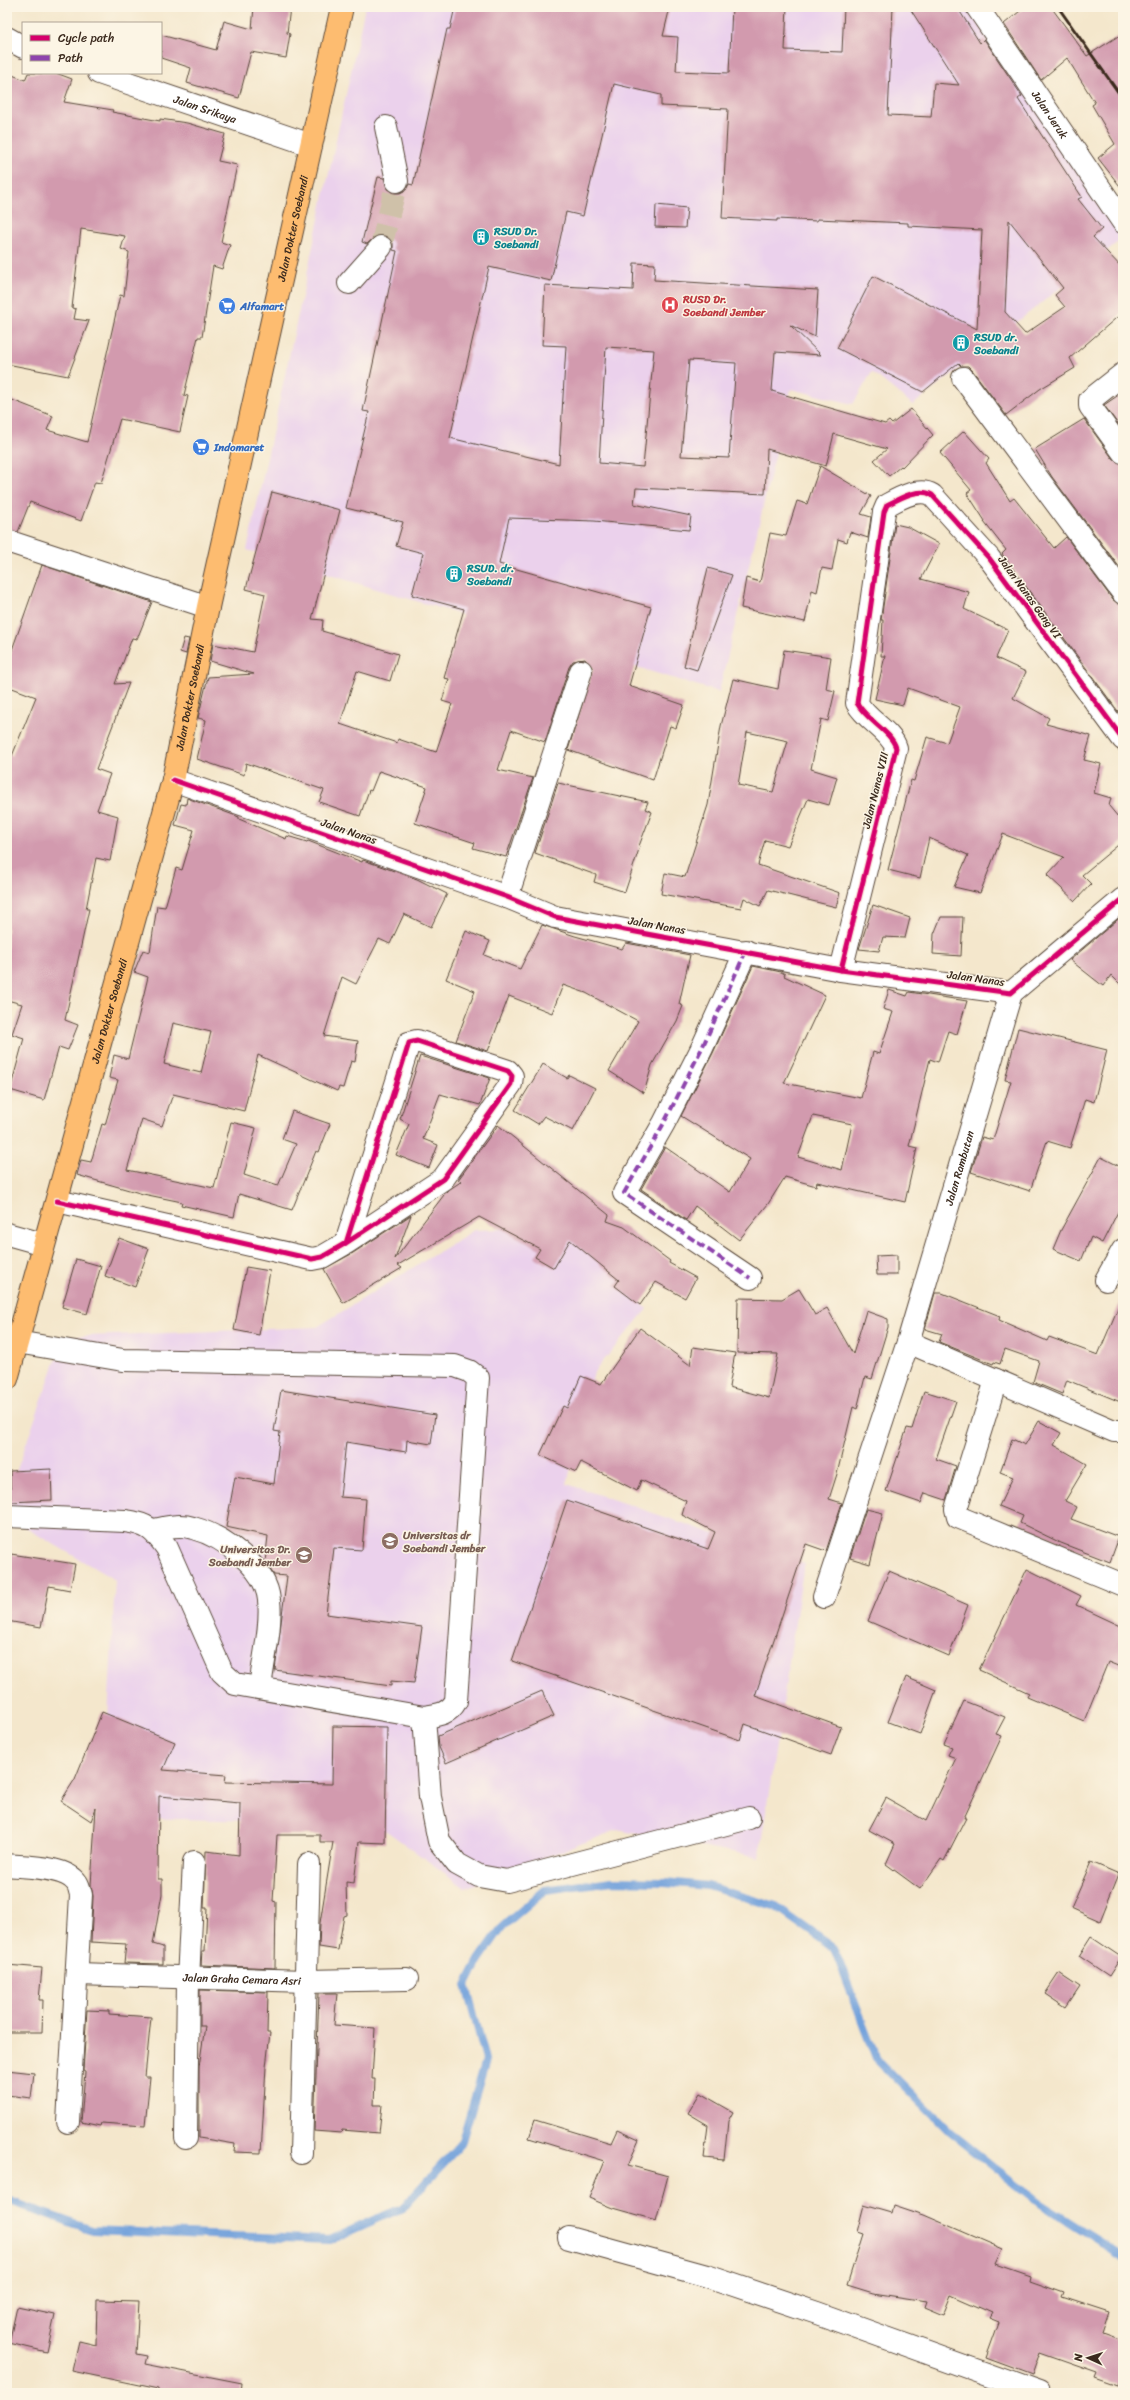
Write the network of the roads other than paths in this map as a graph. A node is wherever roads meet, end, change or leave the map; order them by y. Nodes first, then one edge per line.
1 (342, 7) edge
2 (977, 7) edge
3 (7, 38) edge
4 (22, 46) edge
5 (102, 74) edge
6 (386, 127) dead end
7 (311, 145) junction
8 (397, 181) tunnel mouth
9 (1123, 222) edge
10 (381, 247) tunnel mouth
11 (349, 283) dead end
12 (1123, 374) edge
13 (963, 378) dead end
14 (1123, 452) edge
15 (905, 497) joint
16 (7, 541) edge
17 (1123, 593) edge
18 (208, 607) junction
19 (580, 671) dead end
20 (1123, 739) edge
21 (173, 780) junction
22 (507, 897) junction
23 (1123, 899) edge
24 (746, 951) junction
25 (841, 970) junction
26 (1011, 993) junction
27 (57, 1201) junction
28 (7, 1234) edge
29 (346, 1243) junction
30 (43, 1244) junction
31 (1123, 1250) edge
32 (750, 1278) dead end
33 (1106, 1280) dead end
34 (17, 1342) junction
35 (908, 1342) junction
36 (7, 1379) edge
37 (996, 1380) junction
38 (1123, 1431) edge
39 (7, 1516) edge
40 (154, 1530) junction
41 (1123, 1586) edge
42 (824, 1597) dead end
43 (260, 1688) junction
44 (424, 1716) junction
45 (749, 1818) dead end
46 (194, 1862) dead end
47 (308, 1864) dead end
48 (7, 1865) edge
49 (77, 1974) junction
50 (188, 1979) junction
51 (407, 1979) dead end
52 (306, 1981) junction
53 (68, 2122) dead end
54 (186, 2138) dead end
55 (301, 2153) dead end
56 (569, 2238) dead end
57 (1039, 2393) edge

1 - 7 main road, Jalan Dokter Soebandi
2 - 9 street, Jalan Jeruk
3 - 4 street
5 - 7 street, Jalan Srikaya
6 - 8 street
7 - 18 main road, Jalan Dokter Soebandi
10 - 11 street
12 - 14 street
13 - 17 street
15 - 20 street, Jalan Nanas Gang VI
15 - 25 street, Jalan Nanas VIII
16 - 18 street
18 - 21 main road, Jalan Dokter Soebandi
19 - 22 street
21 - 22 street, Jalan Nanas
21 - 27 main road, Jalan Dokter Soebandi
22 - 24 street, Jalan Nanas
23 - 26 street, Jalan Nanas
24 - 25 street, Jalan Nanas
24 - 32 street
25 - 26 street, Jalan Nanas
26 - 35 street, Jalan Rambutan
27 - 29 street
27 - 30 main road, Jalan Dokter Soebandi
28 - 30 street
29 - 29 street
30 - 34 main road, Jalan Dokter Soebandi
31 - 33 street
34 - 36 main road, Jalan Dokter Soebandi
34 - 44 street
35 - 37 street
35 - 42 street, Jalan Rambutan
37 - 38 street
37 - 41 street
39 - 40 street
40 - 43 street
40 - 43 street
43 - 44 street
44 - 45 street
46 - 50 street
47 - 52 street
48 - 49 street
49 - 50 street, Jalan Graha Cemara Asri
49 - 53 street
50 - 52 street, Jalan Graha Cemara Asri
50 - 54 street
51 - 52 street, Jalan Graha Cemara Asri
52 - 55 street
56 - 57 street

